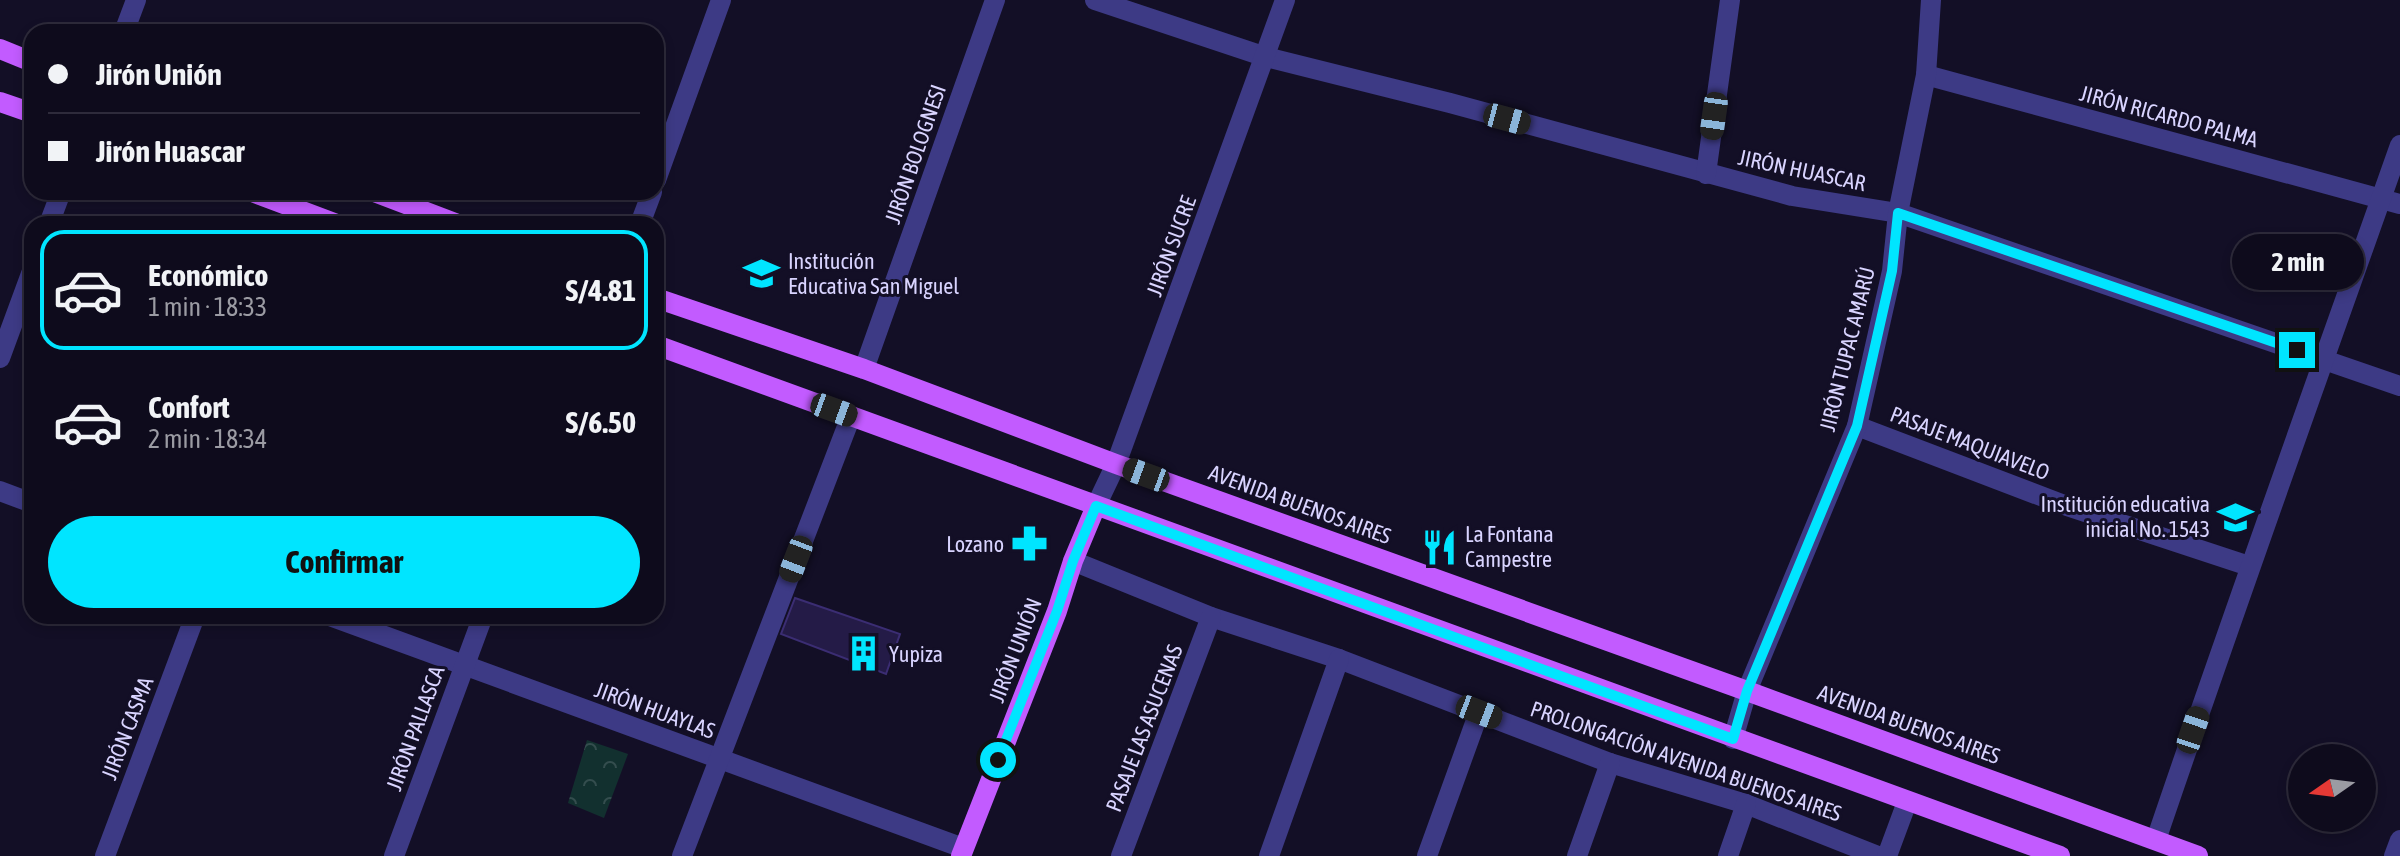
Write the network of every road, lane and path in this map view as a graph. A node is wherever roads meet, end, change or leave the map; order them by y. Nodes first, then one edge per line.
1 (136, 0) edge
2 (721, 0) edge
3 (995, 0) edge
4 (1095, 0) edge
5 (1285, 0) edge
6 (1730, 0) edge
7 (1931, 0) edge
8 (127, 24) edge
9 (0, 49) edge
10 (1266, 57) junction
11 (24, 59) edge
12 (1926, 75) junction
13 (0, 102) edge
14 (24, 110) edge
15 (2400, 145) edge
16 (664, 158) edge
17 (1706, 174) junction
18 (273, 200) edge
19 (395, 200) edge
20 (2391, 201) edge
21 (1898, 213) junction
22 (316, 216) edge
23 (437, 216) edge
24 (24, 293) edge
25 (664, 301) edge
26 (664, 348) edge
27 (0, 358) edge
28 (2326, 360) junction
29 (864, 369) junction
30 (2400, 386) edge
31 (851, 416) junction
32 (1857, 426) junction
33 (1116, 464) junction
34 (0, 491) edge
35 (24, 500) edge
36 (1096, 506) junction
37 (1073, 561) junction
38 (2249, 566) junction
39 (1211, 617) junction
40 (192, 624) edge
41 (351, 624) edge
42 (480, 624) edge
43 (1339, 659) junction
44 (463, 666) junction
45 (1747, 691) junction
46 (1479, 712) junction
47 (1733, 739) junction
48 (719, 758) junction
49 (1610, 763) junction
50 (1907, 802) junction
51 (1746, 804) junction
52 (2156, 840) junction
53 (2400, 840) edge
54 (962, 852) edge
55 (105, 856) edge
56 (394, 856) edge
57 (682, 856) edge
58 (1121, 856) edge
59 (1269, 856) edge
60 (1427, 856) edge
61 (1577, 856) edge
62 (1728, 856) edge
63 (1878, 856) edge
64 (1887, 856) edge
65 (2060, 856) edge
66 (2198, 856) edge
67 (2394, 856) edge

1 - 8 street
2 - 16 street
3 - 29 street, JIRÓN BOLOGNESI
4 - 10 street, JIRÓN HUASCAR
5 - 10 street, JIRÓN SUCRE
6 - 17 street
7 - 12 street, JIRÓN TUPAC AMARÚ
9 - 11 main road
10 - 17 street, JIRÓN HUASCAR
10 - 33 street, JIRÓN SUCRE
12 - 20 street, JIRÓN RICARDO PALMA
12 - 21 street, JIRÓN TUPAC AMARÚ
13 - 14 main road
15 - 20 street
17 - 21 street, JIRÓN HUASCAR
18 - 22 main road
19 - 23 main road
20 - 28 street
21 - 28 street, JIRÓN HUASCAR
21 - 32 street, JIRÓN TUPAC AMARÚ
24 - 27 street
25 - 29 main road, AVENIDA BUENOS AIRES
26 - 31 main road
28 - 30 street, JIRÓN HUASCAR
28 - 38 street
29 - 33 main road, AVENIDA BUENOS AIRES
31 - 36 main road
31 - 48 street
32 - 38 street, PASAJE MAQUIAVELO
32 - 45 street, JIRÓN TUPAC AMARÚ
33 - 36 street, JIRÓN SUCRE
33 - 45 main road, AVENIDA BUENOS AIRES
34 - 35 street
36 - 37 main road, JIRÓN UNIÓN
36 - 47 main road
37 - 39 street, PROLONGACIÓN AVENIDA BUENOS AIRES
37 - 54 main road, JIRÓN UNIÓN
38 - 52 street
39 - 43 street, PROLONGACIÓN AVENIDA BUENOS AIRES
39 - 58 street, PASAJE LAS ASUCENAS
40 - 55 street, JIRÓN CASMA
41 - 44 street, JIRÓN HUAYLAS
42 - 44 street, JIRÓN PALLASCA
43 - 46 street, PROLONGACIÓN AVENIDA BUENOS AIRES
43 - 59 street
44 - 48 street, JIRÓN HUAYLAS
44 - 56 street, JIRÓN PALLASCA
45 - 47 street, JIRÓN TUPAC AMARÚ
45 - 52 main road, AVENIDA BUENOS AIRES
46 - 49 street, PROLONGACIÓN AVENIDA BUENOS AIRES
46 - 60 street
47 - 50 main road
48 - 54 street, JIRÓN HUAYLAS
48 - 57 street
49 - 51 street, PROLONGACIÓN AVENIDA BUENOS AIRES
49 - 61 street
50 - 64 street
50 - 65 main road
51 - 62 street
51 - 63 street, PROLONGACIÓN AVENIDA BUENOS AIRES
52 - 66 main road, AVENIDA BUENOS AIRES
53 - 67 street

